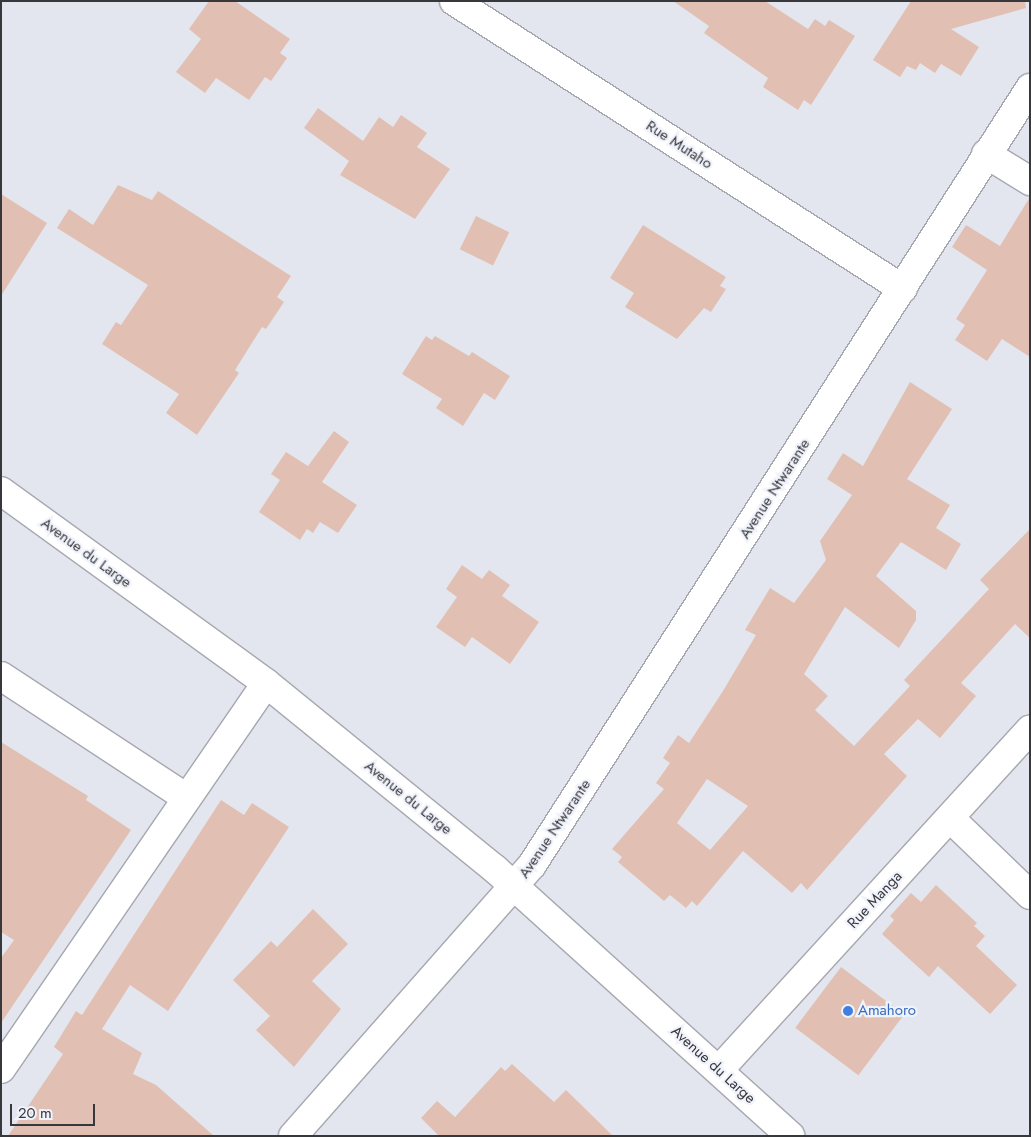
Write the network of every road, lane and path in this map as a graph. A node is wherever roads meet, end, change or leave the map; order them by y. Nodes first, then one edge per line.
1 (454, 1) edge
2 (1030, 88) edge
3 (986, 154) junction
4 (1030, 181) edge
5 (903, 289) junction
6 (1, 492) edge
7 (1, 676) edge
8 (266, 683) junction
9 (1030, 730) edge
10 (187, 798) junction
11 (950, 818) junction
12 (516, 887) junction
13 (1030, 895) edge
14 (1, 1069) edge
15 (720, 1070) junction
16 (293, 1136) edge
17 (790, 1136) edge

1 - 5 street, Rue Mutaho
2 - 3 street, Avenue Ntwarante
3 - 4 street
3 - 5 street, Avenue Ntwarante
5 - 12 street, Avenue Ntwarante
6 - 8 street, Avenue du Large
7 - 10 street
8 - 10 street
8 - 12 street, Avenue du Large
9 - 11 street, Rue Manga
10 - 14 street
11 - 13 street
11 - 15 street, Rue Manga
12 - 15 street, Avenue du Large
12 - 16 street, Avenue Ntwarante
15 - 17 street, Avenue du Large

